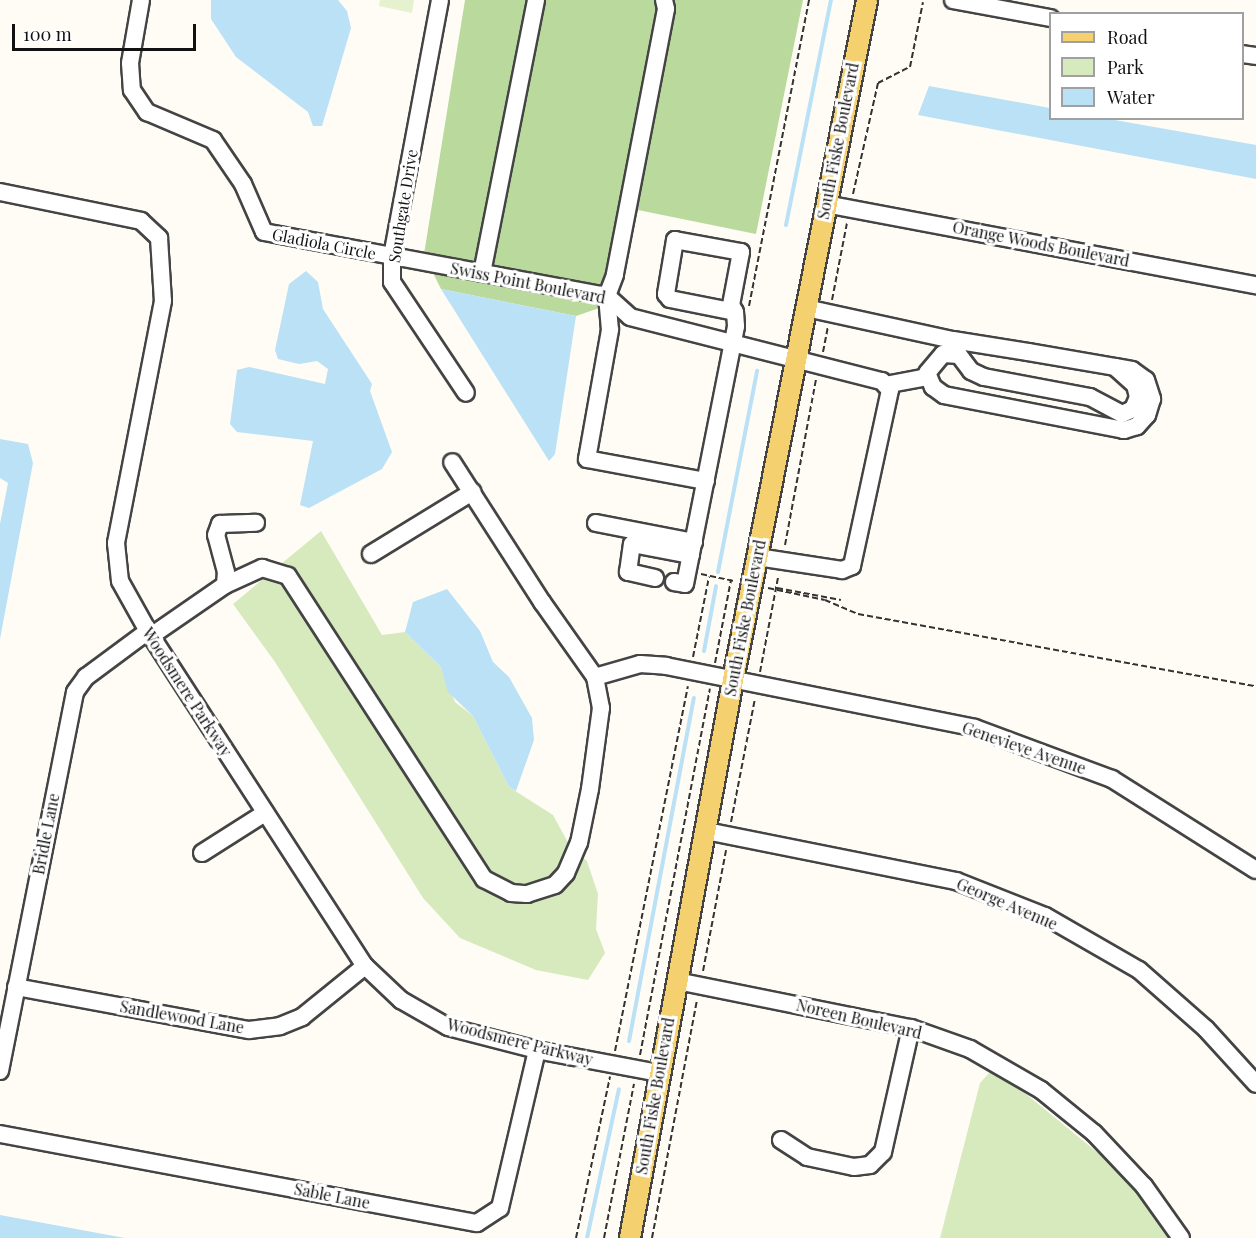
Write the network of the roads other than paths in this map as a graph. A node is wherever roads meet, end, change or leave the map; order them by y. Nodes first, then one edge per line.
1 (141, 0) edge
2 (440, 0) edge
3 (536, 0) edge
4 (664, 0) edge
5 (867, 0) edge
6 (953, 0) edge
7 (1049, 18) edge
8 (1, 196) edge
9 (826, 204) junction
10 (392, 256) junction
11 (482, 273) junction
12 (1256, 285) edge
13 (607, 296) junction
14 (806, 308) junction
15 (741, 315) junction
16 (732, 345) junction
17 (796, 360) junction
18 (1115, 367) junction
19 (928, 377) junction
20 (885, 385) junction
21 (466, 393) dead end
22 (452, 462) dead end
23 (706, 481) junction
24 (472, 492) junction
25 (256, 523) dead end
26 (596, 523) dead end
27 (692, 549) junction
28 (371, 554) dead end
29 (757, 557) junction
30 (655, 578) dead end
31 (674, 582) dead end
32 (225, 585) junction
33 (150, 634) junction
34 (595, 677) junction
35 (733, 680) junction
36 (265, 813) junction
37 (706, 831) junction
38 (202, 853) dead end
39 (1256, 870) edge
40 (365, 966) junction
41 (677, 981) junction
42 (16, 987) junction
43 (911, 1028) junction
44 (537, 1050) junction
45 (0, 1071) edge
46 (659, 1073) junction
47 (1256, 1084) edge
48 (0, 1134) edge
49 (781, 1140) dead end
50 (630, 1238) edge
51 (1181, 1238) edge

1 - 10 street, Gladiola Circle
2 - 10 street, Southgate Drive
3 - 11 street
4 - 13 street
5 - 9 main road, South Fiske Boulevard
6 - 7 street
8 - 33 street, Woodsmere Parkway
9 - 12 street, Orange Woods Boulevard
9 - 14 main road, South Fiske Boulevard
10 - 11 street, Swiss Point Boulevard
10 - 21 street, Southgate Drive
11 - 13 street, Swiss Point Boulevard
13 - 16 street, Swiss Point Boulevard
13 - 23 street
14 - 17 main road, South Fiske Boulevard
14 - 18 street
15 - 15 street
15 - 16 street
16 - 17 street, Swiss Point Boulevard
16 - 23 street
17 - 20 street, Swiss Point Boulevard
17 - 29 main road, South Fiske Boulevard
18 - 19 street
18 - 19 street
19 - 20 street
20 - 29 street
22 - 24 street
23 - 27 street
24 - 28 street
24 - 34 street
25 - 32 street
26 - 27 street
27 - 30 street
27 - 31 street
29 - 35 main road, South Fiske Boulevard
32 - 33 street, Bridle Lane
32 - 34 street, Bridle Lane
33 - 36 street, Woodsmere Parkway
33 - 42 street, Bridle Lane
34 - 35 street, Genevieve Avenue
35 - 37 main road, South Fiske Boulevard
35 - 39 street, Genevieve Avenue
36 - 38 street
36 - 40 street, Woodsmere Parkway
37 - 41 main road, South Fiske Boulevard
37 - 47 street, George Avenue
40 - 42 street, Sandlewood Lane
40 - 44 street, Woodsmere Parkway
41 - 43 street, Noreen Boulevard
41 - 46 main road, South Fiske Boulevard
42 - 45 street, Bridle Lane
43 - 49 street
43 - 51 street, Noreen Boulevard
44 - 46 street, Woodsmere Parkway
44 - 48 street, Sable Lane
46 - 50 main road, South Fiske Boulevard

